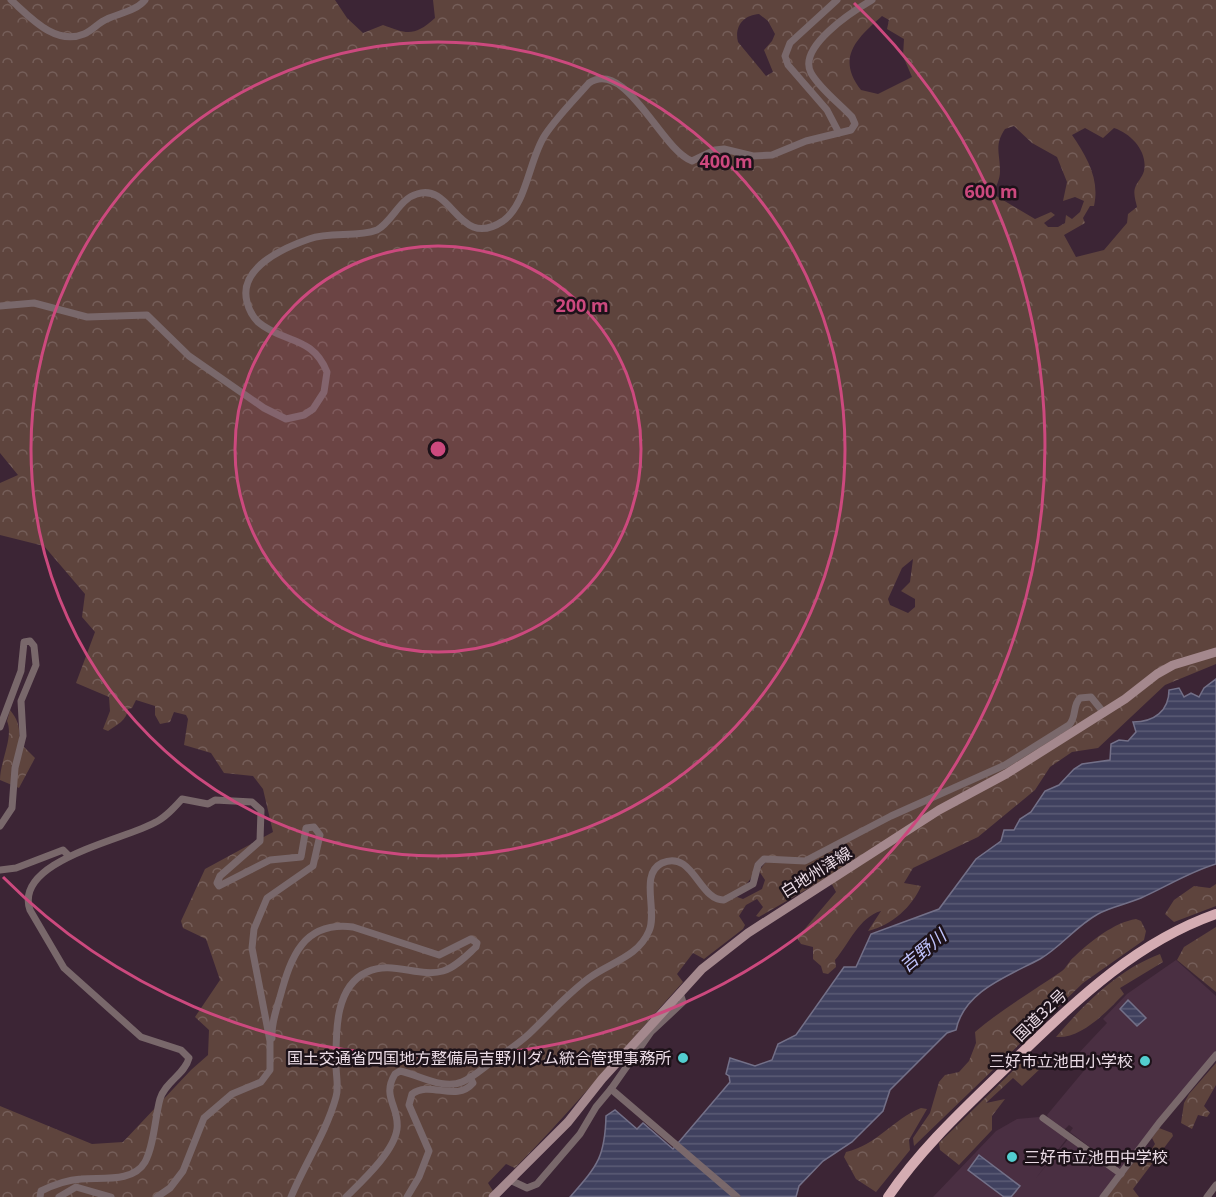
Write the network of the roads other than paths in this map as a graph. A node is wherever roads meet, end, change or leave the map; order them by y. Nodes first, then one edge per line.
1 (11, 0) edge
2 (145, 0) edge
3 (837, 0) edge
4 (872, 0) edge
5 (839, 134) junction
6 (0, 306) edge
7 (1216, 652) edge
8 (1104, 713) junction
9 (0, 727) edge
10 (0, 826) edge
11 (68, 855) junction
12 (0, 870) edge
13 (1216, 914) edge
14 (680, 993) junction
15 (270, 1046) junction
16 (1216, 1055) edge
17 (470, 1077) junction
18 (611, 1089) junction
19 (1043, 1118) dead end
20 (1121, 1174) junction
21 (510, 1180) junction
22 (1216, 1185) edge
23 (40, 1197) edge
24 (59, 1197) edge
25 (111, 1197) edge
26 (157, 1197) edge
27 (291, 1197) edge
28 (346, 1197) edge
29 (407, 1197) edge
30 (493, 1197) edge
31 (737, 1197) edge
32 (888, 1197) edge
33 (1103, 1197) edge
34 (1208, 1197) edge

1 - 2 street
3 - 5 street
4 - 5 street
5 - 6 street
7 - 8 main road, 白地州津線
8 - 14 main road, 白地州津線
8 - 17 street
9 - 10 street
11 - 12 street
11 - 15 street
11 - 23 street
13 - 32 highway, 国道32号
14 - 18 street
14 - 21 main road, 白地州津線
15 - 26 street
15 - 27 street
16 - 20 street
17 - 28 street
17 - 29 street
18 - 21 street
18 - 31 street
19 - 20 street
20 - 33 street
21 - 30 main road, 白地州津線
22 - 34 street
24 - 25 street

